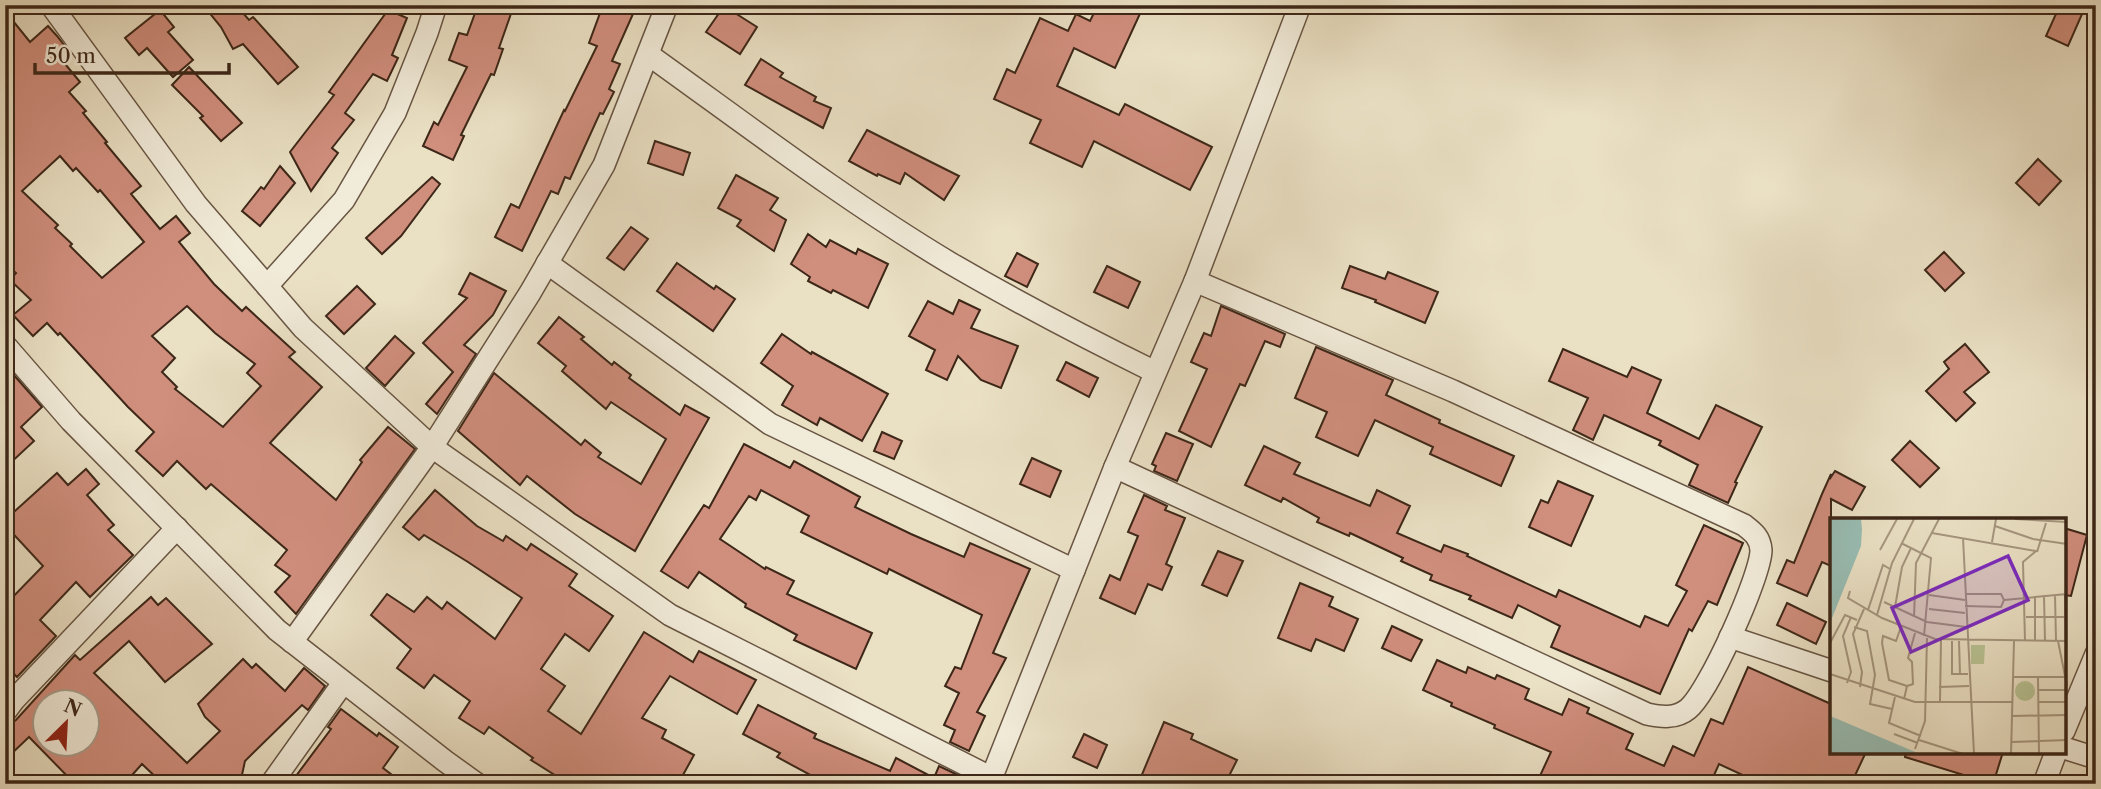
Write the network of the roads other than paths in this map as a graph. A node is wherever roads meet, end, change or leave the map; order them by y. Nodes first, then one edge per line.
1 (51, 5) edge
2 (436, 5) edge
3 (667, 5) edge
4 (1300, 5) edge
5 (649, 55) junction
6 (547, 263) junction
7 (1195, 281) junction
8 (267, 286) junction
9 (9, 357) edge
10 (1156, 372) junction
11 (432, 447) junction
12 (1115, 467) junction
13 (177, 528) junction
14 (1074, 570) junction
15 (1730, 637) junction
16 (292, 642) junction
17 (2096, 654) edge
18 (1830, 670) edge
19 (343, 683) junction
20 (5, 712) edge
21 (2066, 726) edge
22 (2066, 749) edge
23 (2055, 754) edge
24 (2096, 758) edge
25 (990, 781) edge
26 (271, 784) edge
27 (477, 784) edge
28 (2044, 784) edge

1 - 8 street
2 - 8 street
3 - 5 street
4 - 7 street
5 - 6 street
5 - 10 street
6 - 11 street
6 - 14 street
7 - 10 street
7 - 15 street
8 - 11 street
9 - 13 street
10 - 12 street
11 - 16 street
11 - 25 street
12 - 14 street
12 - 15 street
13 - 16 street
13 - 20 street
14 - 25 street
15 - 18 street
16 - 19 street
17 - 21 street
19 - 26 street
19 - 27 street
22 - 24 street
23 - 28 street

